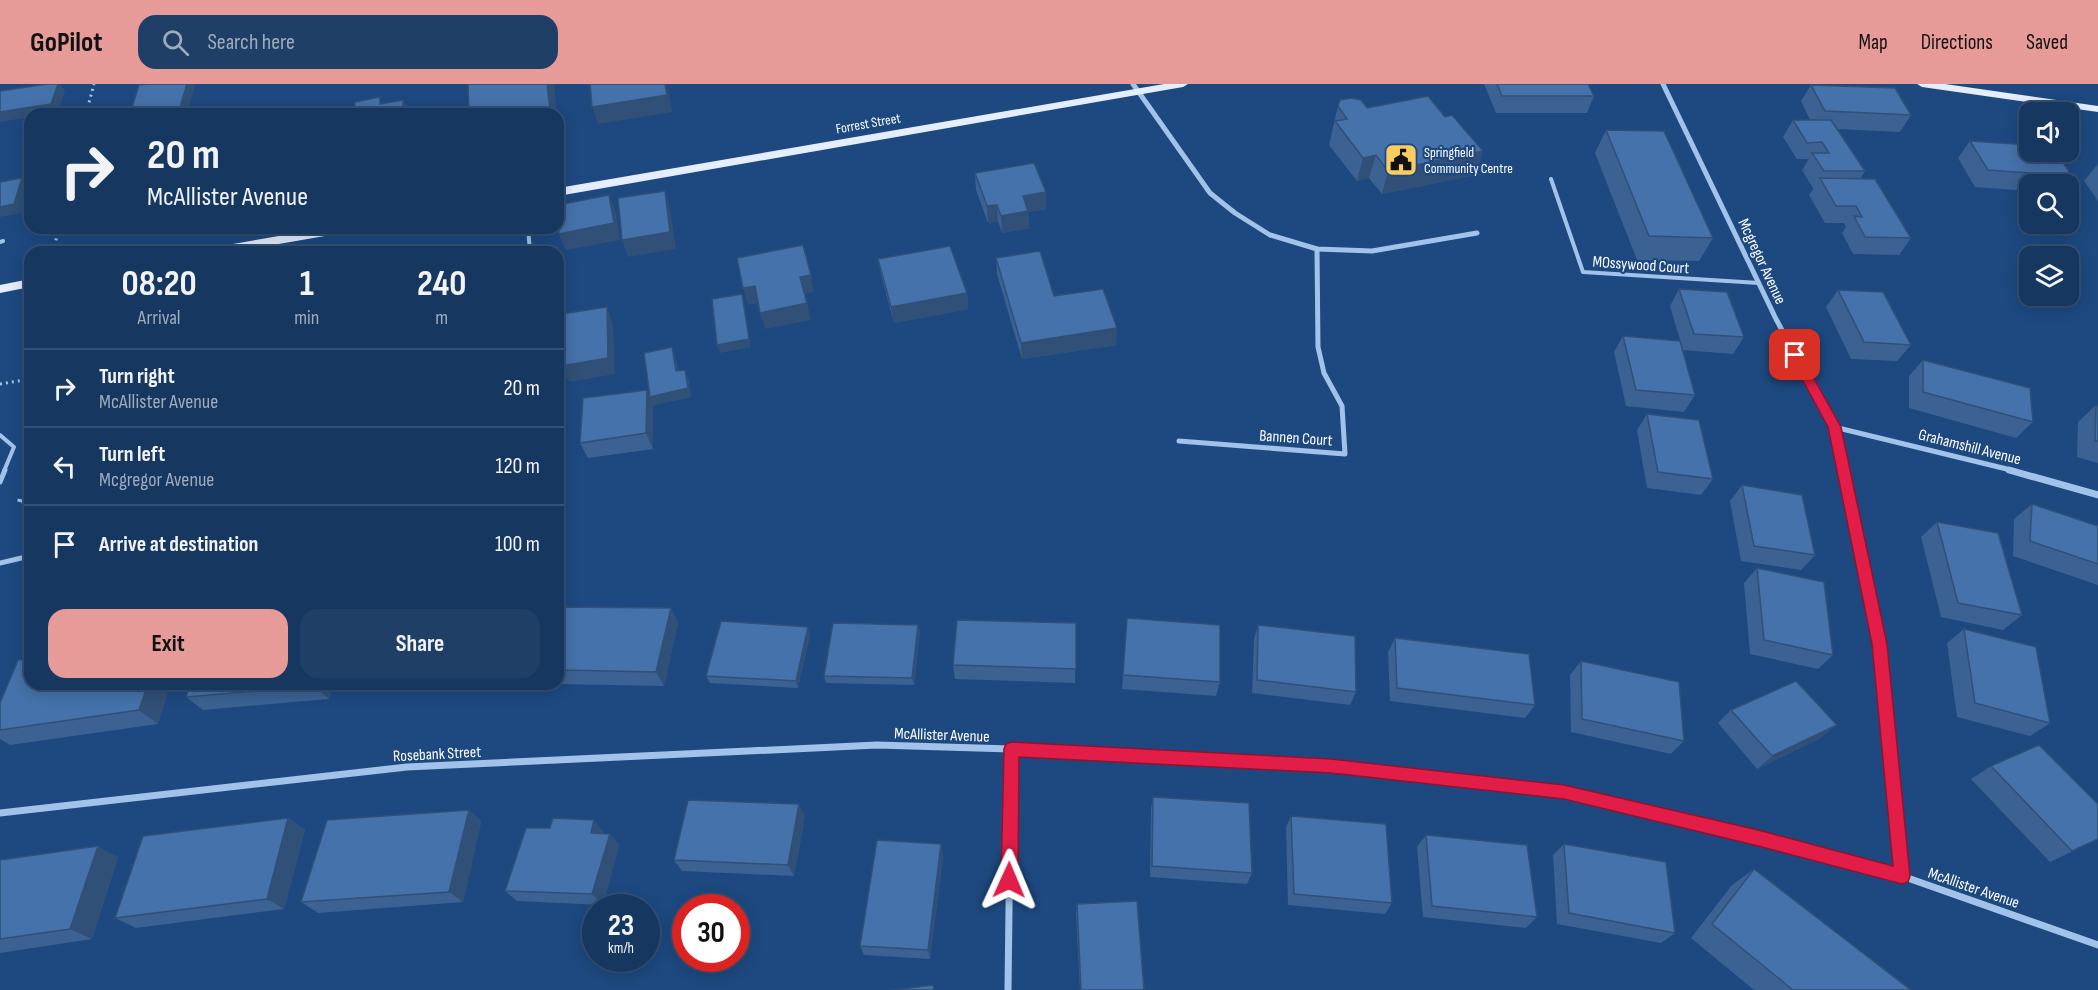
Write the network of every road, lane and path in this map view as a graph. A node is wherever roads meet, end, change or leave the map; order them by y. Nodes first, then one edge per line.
1 (93, 84) edge
2 (1183, 84) edge
3 (1663, 84) edge
4 (1922, 84) edge
5 (1135, 88) edge
6 (87, 108) edge
7 (2098, 108) edge
8 (1551, 179) dead end
9 (564, 191) edge
10 (1477, 233) dead end
11 (314, 234) edge
12 (244, 246) edge
13 (1317, 249) junction
14 (1759, 283) junction
15 (24, 284) edge
16 (0, 289) edge
17 (24, 380) edge
18 (0, 384) edge
19 (1834, 427) junction
20 (0, 435) edge
21 (1179, 441) dead end
22 (0, 482) edge
23 (2098, 495) edge
24 (24, 557) edge
25 (0, 563) edge
26 (878, 745) joint
27 (1011, 749) junction
28 (0, 813) edge
29 (1902, 876) junction
30 (2098, 945) edge
31 (1008, 990) edge

1 - 6 path
2 - 5 main road, Forrest Street
3 - 14 street, Mcgregor Avenue
4 - 7 main road
5 - 9 main road, Forrest Street
5 - 13 street
8 - 14 lane, MOssywood Court
10 - 13 street
11 - 12 main road
13 - 21 street, Bannen Court
14 - 19 street, Mcgregor Avenue
15 - 16 main road
17 - 18 path
19 - 23 street, Grahamshill Avenue
19 - 29 street, Mcgregor Avenue
20 - 22 lane
24 - 25 lane
26 - 27 street, McAllister Avenue
26 - 28 street, Rosebank Street
27 - 29 street, McAllister Avenue
27 - 31 street
29 - 30 street, McAllister Avenue

